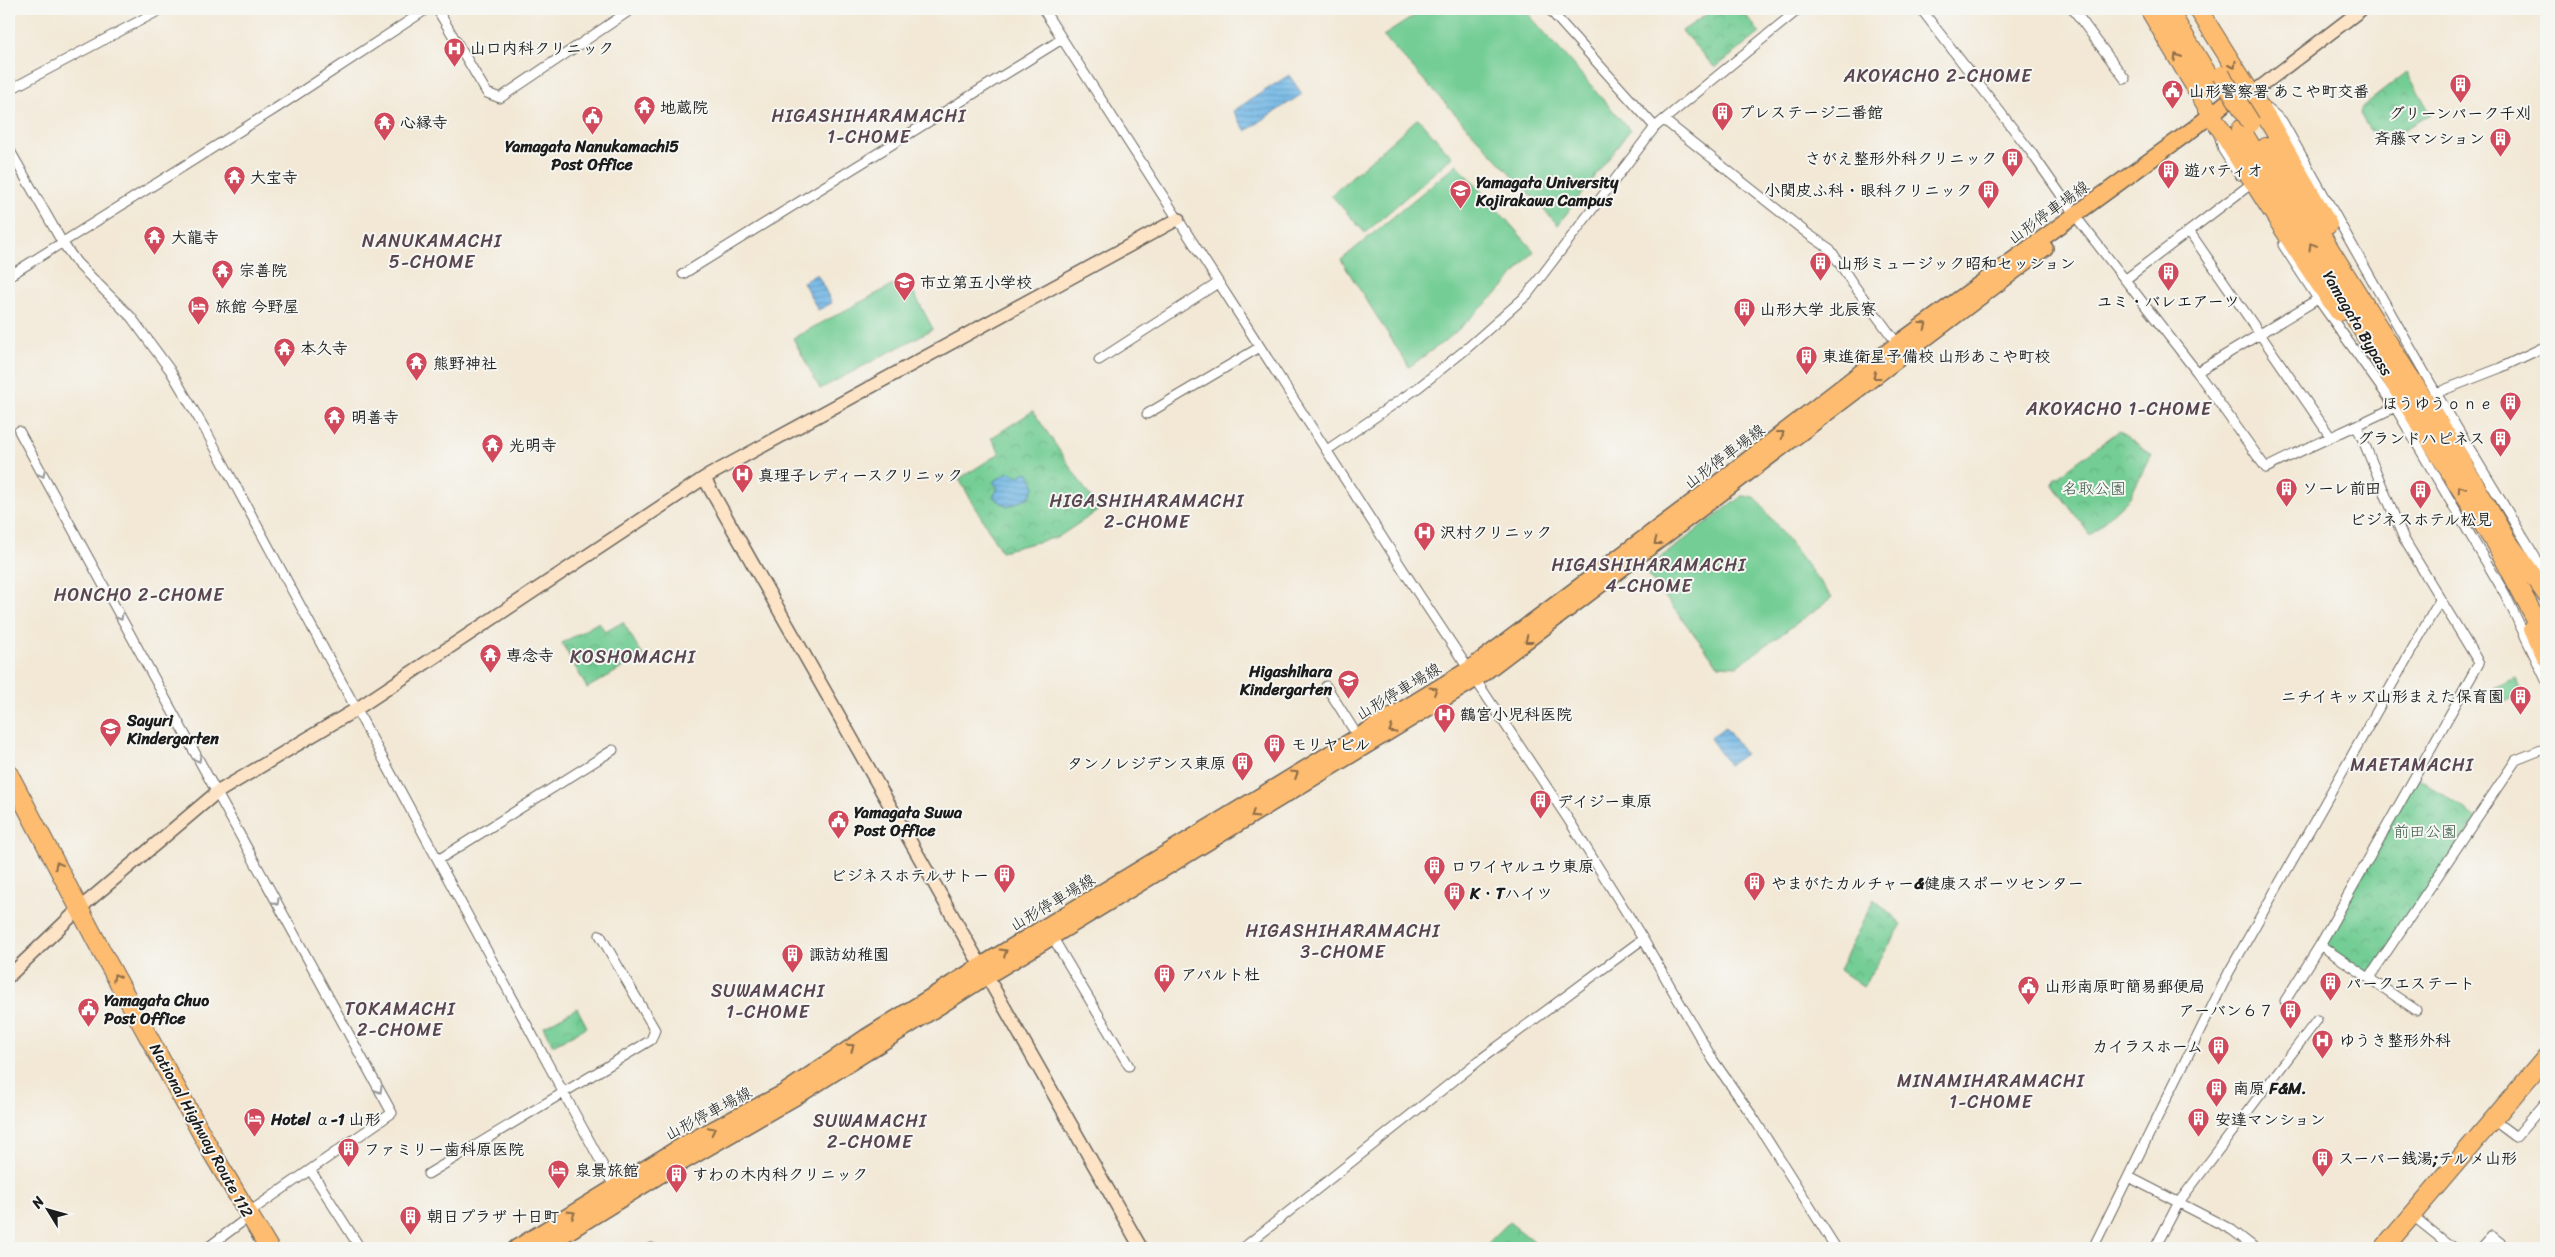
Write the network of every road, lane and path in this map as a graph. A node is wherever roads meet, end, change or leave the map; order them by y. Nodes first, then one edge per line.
1 (162, 9) edge
2 (427, 9) edge
3 (437, 9) edge
4 (632, 9) edge
5 (1043, 9) edge
6 (1549, 9) edge
7 (1799, 9) edge
8 (1921, 9) edge
9 (2073, 9) edge
10 (2149, 9) edge
11 (2168, 9) edge
12 (2182, 9) edge
13 (2198, 9) edge
14 (2350, 9) edge
15 (2362, 9) edge
16 (1062, 39) junction
17 (2126, 79) dead end
18 (2217, 79) junction
19 (9, 90) edge
20 (2248, 91) junction
21 (2213, 119) junction
22 (1664, 120) junction
23 (1655, 127) junction
24 (9, 149) edge
25 (2247, 187) junction
26 (2077, 218) junction
27 (1178, 219) junction
28 (2188, 231) junction
29 (62, 242) junction
30 (683, 274) dead end
31 (9, 276) edge
32 (2126, 278) junction
33 (1218, 283) junction
34 (2318, 299) junction
35 (2260, 334) junction
36 (2546, 346) edge
37 (1260, 347) junction
38 (1901, 349) junction
39 (1099, 360) dead end
40 (2396, 371) junction
41 (2197, 372) junction
42 (2436, 393) junction
43 (2395, 407) junction
44 (1147, 414) dead end
45 (2358, 426) junction
46 (19, 432) dead end
47 (2330, 436) junction
48 (1327, 450) junction
49 (704, 478) junction
50 (2502, 544) junction
51 (2546, 575) edge
52 (2546, 594) edge
53 (2440, 600) junction
54 (2546, 612) edge
55 (2546, 638) edge
56 (2546, 657) edge
57 (1473, 674) junction
58 (2546, 680) edge
59 (1326, 686) dead end
60 (355, 710) junction
61 (1357, 735) junction
62 (2546, 748) edge
63 (613, 750) dead end
64 (9, 774) edge
65 (216, 793) junction
66 (438, 860) junction
67 (80, 908) junction
68 (600, 935) dead end
69 (1053, 938) junction
70 (1643, 939) junction
71 (2320, 945) junction
72 (983, 972) junction
73 (9, 976) edge
74 (2369, 978) junction
75 (2285, 1001) dead end
76 (2416, 1010) dead end
77 (2317, 1020) dead end
78 (2546, 1057) edge
79 (1128, 1066) dead end
80 (2546, 1071) edge
81 (564, 1093) junction
82 (2546, 1102) edge
83 (2500, 1125) junction
84 (311, 1170) junction
85 (428, 1174) dead end
86 (2129, 1176) junction
87 (615, 1188) junction
88 (2179, 1202) junction
89 (249, 1214) junction
90 (2418, 1220) junction
91 (206, 1248) edge
92 (268, 1248) edge
93 (360, 1248) edge
94 (516, 1248) edge
95 (542, 1248) edge
96 (1141, 1248) edge
97 (1243, 1248) edge
98 (1836, 1248) edge
99 (2093, 1248) edge
100 (2155, 1248) edge
101 (2255, 1248) edge
102 (2384, 1248) edge
103 (2393, 1248) edge
104 (2453, 1248) edge
105 (2481, 1248) edge
106 (2507, 1248) edge

1 - 19 street
2 - 29 street
3 - 4 street
5 - 16 street
6 - 23 street
7 - 22 street
8 - 26 street
9 - 17 street
21 -> 10 highway
11 - 18 highway, Yamagata Bypass
12 - 18 highway, Yamagata Bypass
13 -> 20 highway
14 - 20 street
15 - 20 street
16 - 27 street
16 - 30 street
18 - 40 highway, Yamagata Bypass
20 - 21 main road, 山形停車場線
20 - 40 highway
20 - 42 street
21 - 25 street
21 - 26 main road, 山形停車場線
21 - 40 highway
22 - 23 street
22 - 38 street
23 - 48 street
24 - 29 street
25 - 28 street
25 - 34 street
26 - 32 street
26 - 38 main road, 山形停車場線
27 - 33 street
27 - 49 street
28 - 32 street
28 - 35 street
29 - 31 street
29 - 60 street
32 - 41 street
33 - 37 street
33 - 39 street
34 - 35 street
34 - 43 street
35 - 41 street
35 - 47 street
36 - 42 street
37 - 44 street
37 - 48 street
38 - 57 main road, 山形停車場線
40 - 50 highway, Yamagata Bypass
41 - 47 street
42 - 51 street
43 - 45 street
43 - 58 street
45 - 47 street
45 - 53 street
46 -> 65 street
48 - 57 street
49 - 60 street
49 - 72 street
50 - 52 highway
50 - 54 highway, Yamagata Bypass
50 - 55 highway, Yamagata Bypass
50 - 56 highway
53 - 71 street
53 - 86 street
61 -> 57 main road, 山形停車場線
57 -> 69 main road, 山形停車場線
57 - 70 street
59 - 61 street
60 - 65 street
60 - 66 street
72 -> 61 main road, 山形停車場線
62 - 74 street
63 - 66 street
67 -> 64 highway, National Highway Route 112
65 - 67 street
65 -> 84 street
66 - 81 street
67 - 73 street
89 -> 67 highway, National Highway Route 112
68 - 81 street
69 - 72 main road, 山形停車場線
69 - 79 street
70 - 97 street
70 - 98 street
71 - 74 street
71 - 75 street
87 -> 72 main road, 山形停車場線
72 - 95 main road, 山形停車場線
72 - 96 street
74 - 76 street
77 - 88 street
78 - 102 highway
80 - 83 highway
81 - 85 street
81 - 87 street
82 - 83 street
83 - 90 highway
84 - 89 street
84 - 93 street
86 - 88 street
86 - 99 street
94 -> 87 main road, 山形停車場線
88 - 100 street
88 - 101 street
89 - 91 street
89 - 92 highway, National Highway Route 112
90 - 103 highway
90 - 104 street
105 - 106 street

